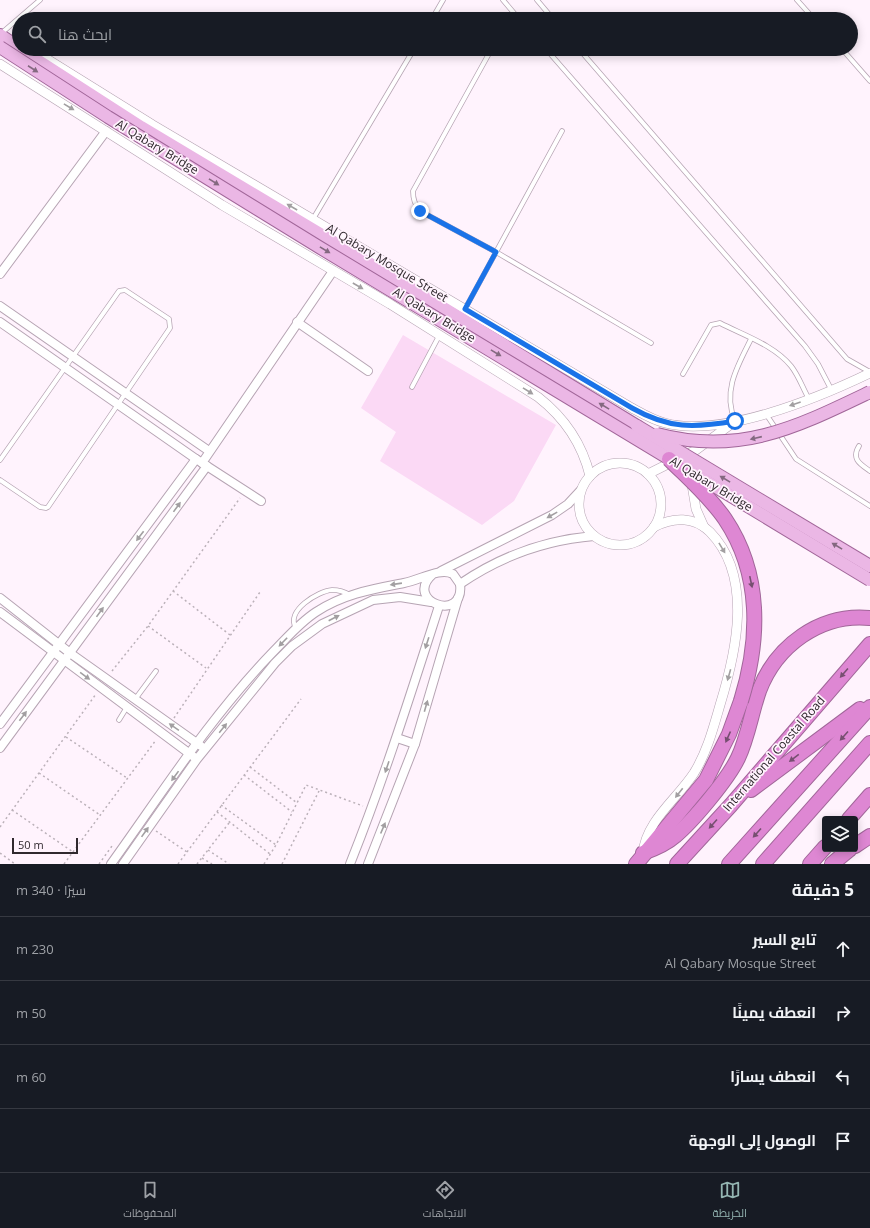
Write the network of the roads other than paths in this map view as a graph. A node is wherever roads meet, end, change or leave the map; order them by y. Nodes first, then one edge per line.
1 (40, 0) edge
2 (443, 0) edge
3 (503, 0) edge
4 (537, 0) edge
5 (797, 0) edge
6 (25, 12) edge
7 (436, 12) edge
8 (513, 12) edge
9 (547, 12) edge
10 (808, 12) edge
11 (12, 22) edge
12 (1, 31) edge
13 (12, 37) edge
14 (12, 42) edge
15 (0, 47) edge
16 (12, 55) edge
17 (14, 56) edge
18 (30, 56) edge
19 (42, 56) edge
20 (410, 56) edge
21 (488, 56) edge
22 (552, 56) edge
23 (585, 56) edge
24 (848, 56) edge
25 (0, 64) edge
26 (870, 81) edge
27 (106, 131) junction
28 (562, 131) dead end
29 (312, 219) junction
30 (496, 252) junction
31 (333, 271) junction
32 (0, 274) edge
33 (0, 306) edge
34 (465, 309) junction
35 (0, 322) edge
36 (297, 322) junction
37 (439, 336) junction
38 (751, 339) junction
39 (651, 343) dead end
40 (73, 356) junction
41 (65, 367) junction
42 (368, 371) dead end
43 (870, 373) edge
44 (683, 374) dead end
45 (412, 387) dead end
46 (832, 391) junction
47 (870, 392) edge
48 (125, 393) junction
49 (809, 400) junction
50 (118, 404) junction
51 (766, 413) junction
52 (735, 421) junction
53 (637, 426) junction
54 (859, 446) dead end
55 (696, 450) junction
56 (209, 451) junction
57 (669, 459) junction
58 (0, 460) edge
59 (202, 463) junction
60 (870, 470) edge
61 (648, 474) junction
62 (590, 476) junction
63 (0, 480) edge
64 (582, 490) junction
65 (262, 501) dead end
66 (870, 506) edge
67 (654, 527) junction
68 (704, 527) junction
69 (594, 536) junction
70 (870, 566) edge
71 (437, 572) junction
72 (870, 580) edge
73 (460, 584) junction
74 (351, 595) junction
75 (458, 597) junction
76 (0, 598) edge
77 (431, 602) junction
78 (439, 606) junction
79 (0, 612) edge
80 (870, 618) edge
81 (296, 628) junction
82 (870, 644) edge
83 (59, 645) junction
84 (53, 653) junction
85 (70, 653) junction
86 (64, 661) junction
87 (156, 671) dead end
88 (136, 698) junction
89 (870, 702) edge
90 (870, 707) edge
91 (127, 708) junction
92 (118, 720) dead end
93 (0, 724) edge
94 (396, 738) junction
95 (870, 743) edge
96 (198, 744) junction
97 (415, 744) junction
98 (0, 748) edge
99 (206, 750) junction
100 (194, 757) junction
101 (870, 795) edge
102 (730, 805) junction
103 (852, 816) edge
104 (870, 836) edge
105 (858, 844) edge
106 (822, 850) edge
107 (846, 852) edge
108 (640, 859) edge
109 (111, 864) edge
110 (123, 864) edge
111 (350, 864) edge
112 (368, 864) edge
113 (677, 864) edge
114 (730, 864) edge
115 (763, 864) edge
116 (810, 864) edge
117 (832, 864) edge

1 - 6 lane
2 - 7 lane
3 - 8 lane
4 - 9 lane
5 - 10 lane
11 - 12 lane
12 - 13 street
12 - 14 main road, Al Qabary Bridge
15 -> 16 main road, Al Qabary Bridge, bridge
17 -> 57 main road, Al Qabary Bridge, bridge
53 -> 18 main road, Al Qabary Bridge
29 -> 19 street, Al Qabary Mosque Street
20 - 29 lane
21 - 30 lane
22 - 46 lane
23 - 43 lane
24 - 26 lane
25 -> 27 street
27 - 31 street
27 - 32 street
28 - 30 lane
29 - 34 street, Al Qabary Mosque Street
30 - 34 lane
30 - 39 lane
31 - 36 street
31 -> 37 street
33 - 40 street
34 - 52 street, Al Qabary Mosque Street
35 - 41 street
36 - 42 street
36 - 56 street
37 - 45 lane
37 -> 62 street
38 - 44 lane
38 - 49 lane
38 - 52 lane
40 - 41 lane
40 - 48 street
40 - 48 lane
41 - 50 street
41 - 58 lane
43 - 46 street, Al Qabary Mosque Street
46 - 49 street, Al Qabary Mosque Street
47 -> 53 main road, bridge
48 - 50 lane
48 - 56 street
49 -> 51 street, Al Qabary Mosque Street
50 - 59 street
50 - 63 lane
51 - 52 street, Al Qabary Mosque Street
51 - 66 lane
52 - 55 street
70 -> 53 main road, Al Qabary Bridge, bridge
54 - 60 lane
55 - 61 street
55 - 68 street
56 - 59 street
57 - 72 main road, Al Qabary Bridge, bridge
57 -> 108 highway, bridge
59 - 65 street
59 -> 83 street
85 -> 59 street
61 - 62 street
61 - 67 street
62 - 64 street
64 - 69 street
64 -> 71 street
67 - 68 street
67 - 69 street
68 -> 108 street
69 - 73 street
71 - 73 street
71 -> 74 street
71 - 77 street
73 - 75 street
74 - 81 street
74 - 81 lane
75 - 78 street
97 -> 75 street
76 - 83 street
77 - 78 street
99 -> 77 street
78 -> 94 street
79 - 84 street
80 - 108 highway
81 -> 96 street
82 -> 102 highway, International Coastal Road
83 - 84 street
83 - 85 street
84 - 86 street
84 - 93 street
85 - 86 street
85 - 88 street
86 -> 91 street
98 -> 86 street
87 - 88 lane
96 -> 88 street
89 -> 102 highway
90 -> 114 highway
91 - 92 lane
91 - 100 street
94 - 97 street
94 -> 111 street
95 - 115 highway
96 - 99 street
96 - 100 street
112 -> 97 street
99 - 100 street
100 -> 109 street
110 -> 100 street
101 - 103 highway
102 -> 113 highway, International Coastal Road
104 - 105 highway
106 - 116 highway
107 - 117 highway

